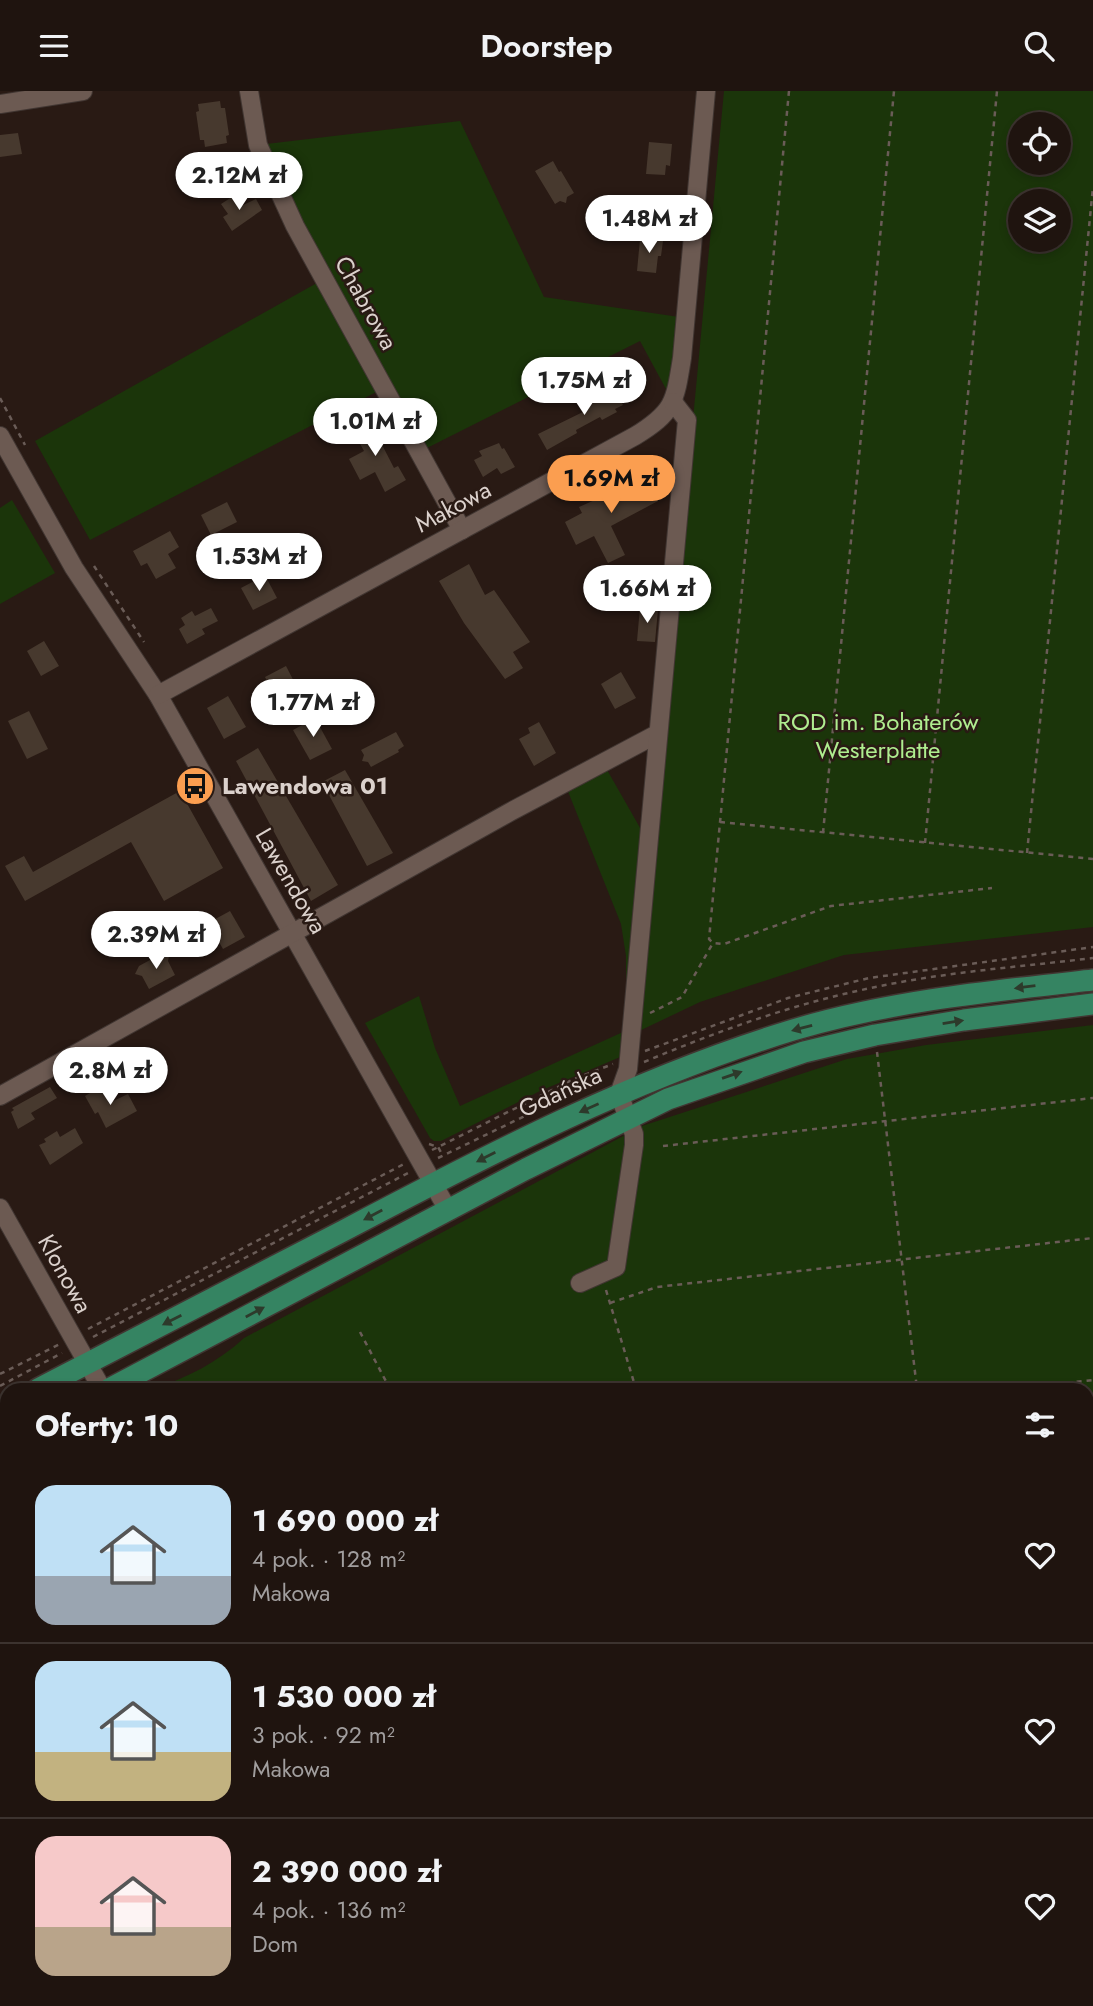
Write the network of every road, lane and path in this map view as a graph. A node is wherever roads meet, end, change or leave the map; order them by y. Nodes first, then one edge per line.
1 (83, 91) edge
2 (250, 91) edge
3 (706, 91) edge
4 (789, 91) edge
5 (894, 91) edge
6 (997, 91) edge
7 (0, 104) edge
8 (1093, 187) edge
9 (673, 402) junction
10 (0, 436) edge
11 (462, 530) junction
12 (158, 695) junction
13 (657, 734) junction
14 (720, 822) junction
15 (823, 833) junction
16 (925, 843) junction
17 (1027, 853) junction
18 (1093, 859) edge
19 (992, 888) dead end
20 (293, 934) junction
21 (713, 943) junction
22 (1093, 980) edge
23 (1093, 1004) edge
24 (631, 1021) junction
25 (871, 1049) dead end
26 (619, 1094) junction
27 (0, 1096) edge
28 (1093, 1098) edge
29 (532, 1113) dead end
30 (627, 1117) junction
31 (885, 1121) junction
32 (663, 1146) dead end
33 (429, 1174) junction
34 (0, 1208) edge
35 (448, 1210) junction
36 (1093, 1238) edge
37 (901, 1260) junction
38 (601, 1273) junction
39 (580, 1283) dead end
40 (610, 1303) junction
41 (360, 1332) dead end
42 (83, 1354) junction
43 (1093, 1380) edge
44 (634, 1382) joint
45 (8, 1383) edge
46 (46, 1383) edge
47 (99, 1383) edge
48 (119, 1383) edge
49 (387, 1383) edge
50 (630, 1383) edge
51 (915, 1383) edge
52 (1064, 1383) edge

1 - 7 street
2 - 11 street, Chabrowa
3 - 9 street
4 - 14 path
5 - 15 path
6 - 16 path
8 - 17 path
9 - 11 street, Makowa
9 - 13 street
10 - 12 street, Lawendowa
11 - 12 street, Makowa
12 - 20 street, Lawendowa
13 - 20 street
13 - 24 street
14 - 15 path
14 - 21 path
15 - 16 path
16 - 17 path
17 - 18 path
19 - 21 path
20 - 27 street
20 - 33 street, Lawendowa
21 - 24 path
22 -> 26 main road, Gdańska
30 -> 23 main road
24 - 26 street
25 - 31 path
26 - 30 street
26 -> 33 main road, Gdańska
28 - 31 path
29 - 33 path
30 - 35 main road
30 - 38 street
31 - 32 path
31 - 37 path
33 - 35 street, Lawendowa
33 -> 42 main road, Gdańska
33 - 42 path
34 - 42 street, Klonowa
48 -> 35 main road
36 - 37 path
37 - 40 path
37 - 51 path
38 - 39 street
38 - 40 path
40 - 44 path
41 - 49 path
42 - 45 path
42 - 46 main road, Gdańska
42 - 47 street
43 - 52 path
44 - 50 path

